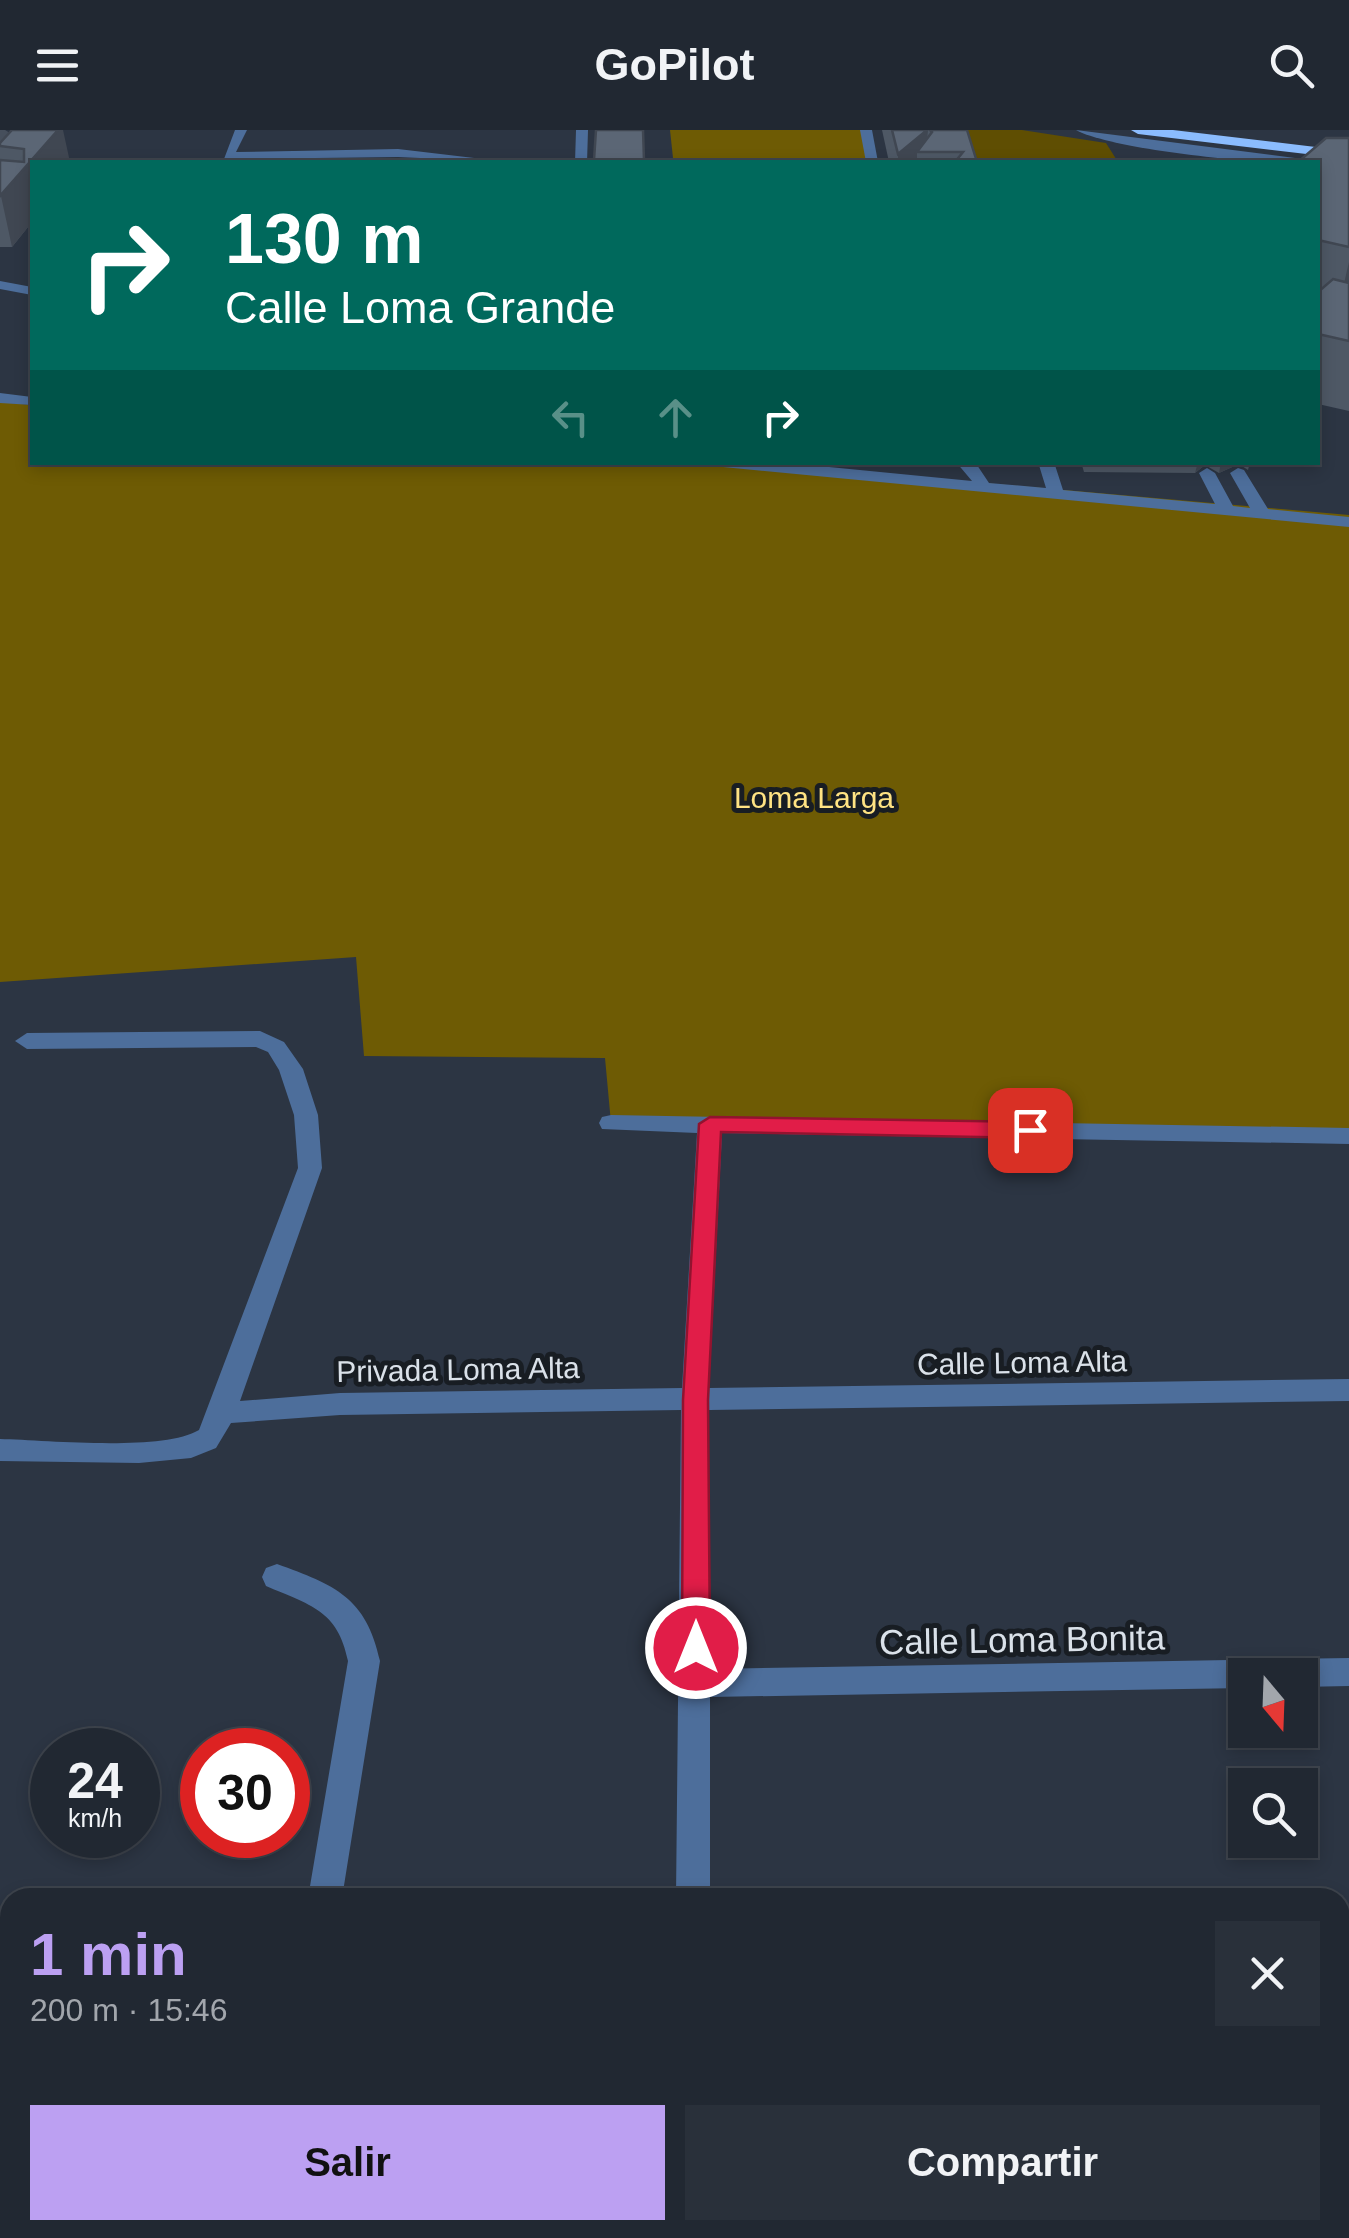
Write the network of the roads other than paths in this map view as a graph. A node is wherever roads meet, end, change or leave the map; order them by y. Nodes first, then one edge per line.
1 (241, 130) edge
2 (582, 130) edge
3 (866, 130) edge
4 (1082, 130) edge
5 (1138, 130) edge
6 (1269, 130) edge
7 (1349, 140) edge
8 (1349, 156) edge
9 (479, 160) edge
10 (582, 160) edge
11 (872, 160) edge
12 (1275, 160) edge
13 (1320, 165) edge
14 (1349, 169) edge
15 (0, 285) edge
16 (30, 291) edge
17 (0, 398) edge
18 (30, 401) edge
19 (754, 465) edge
20 (968, 465) edge
21 (1047, 465) edge
22 (1207, 473) dead end
23 (1238, 473) dead end
24 (983, 487) junction
25 (1056, 494) junction
26 (1226, 509) junction
27 (1261, 512) junction
28 (1349, 522) edge
29 (27, 1041) dead end
30 (611, 1122) dead end
31 (710, 1124) junction
32 (1349, 1136) edge
33 (1349, 1390) edge
34 (695, 1400) junction
35 (222, 1413) junction
36 (0, 1450) edge
37 (277, 1577) dead end
38 (1349, 1672) edge
39 (696, 1683) junction
40 (327, 1888) edge
41 (693, 1888) edge

1 - 9 street
2 - 10 street
3 - 11 street
4 - 12 street
5 - 8 highway
6 - 7 highway
13 - 14 street
15 - 16 street
17 - 18 street
19 - 24 street
20 - 24 street
21 - 25 street
22 - 26 street
23 - 27 street
24 - 25 street
25 - 26 street
26 - 27 street
27 - 28 street
29 - 35 street
30 - 31 street
31 - 32 street
31 - 34 street
33 - 34 street, Calle Loma Alta
34 - 35 street, Privada Loma Alta
34 - 39 street
35 - 36 street
37 - 40 street
38 - 39 street, Calle Loma Bonita
39 - 41 street

